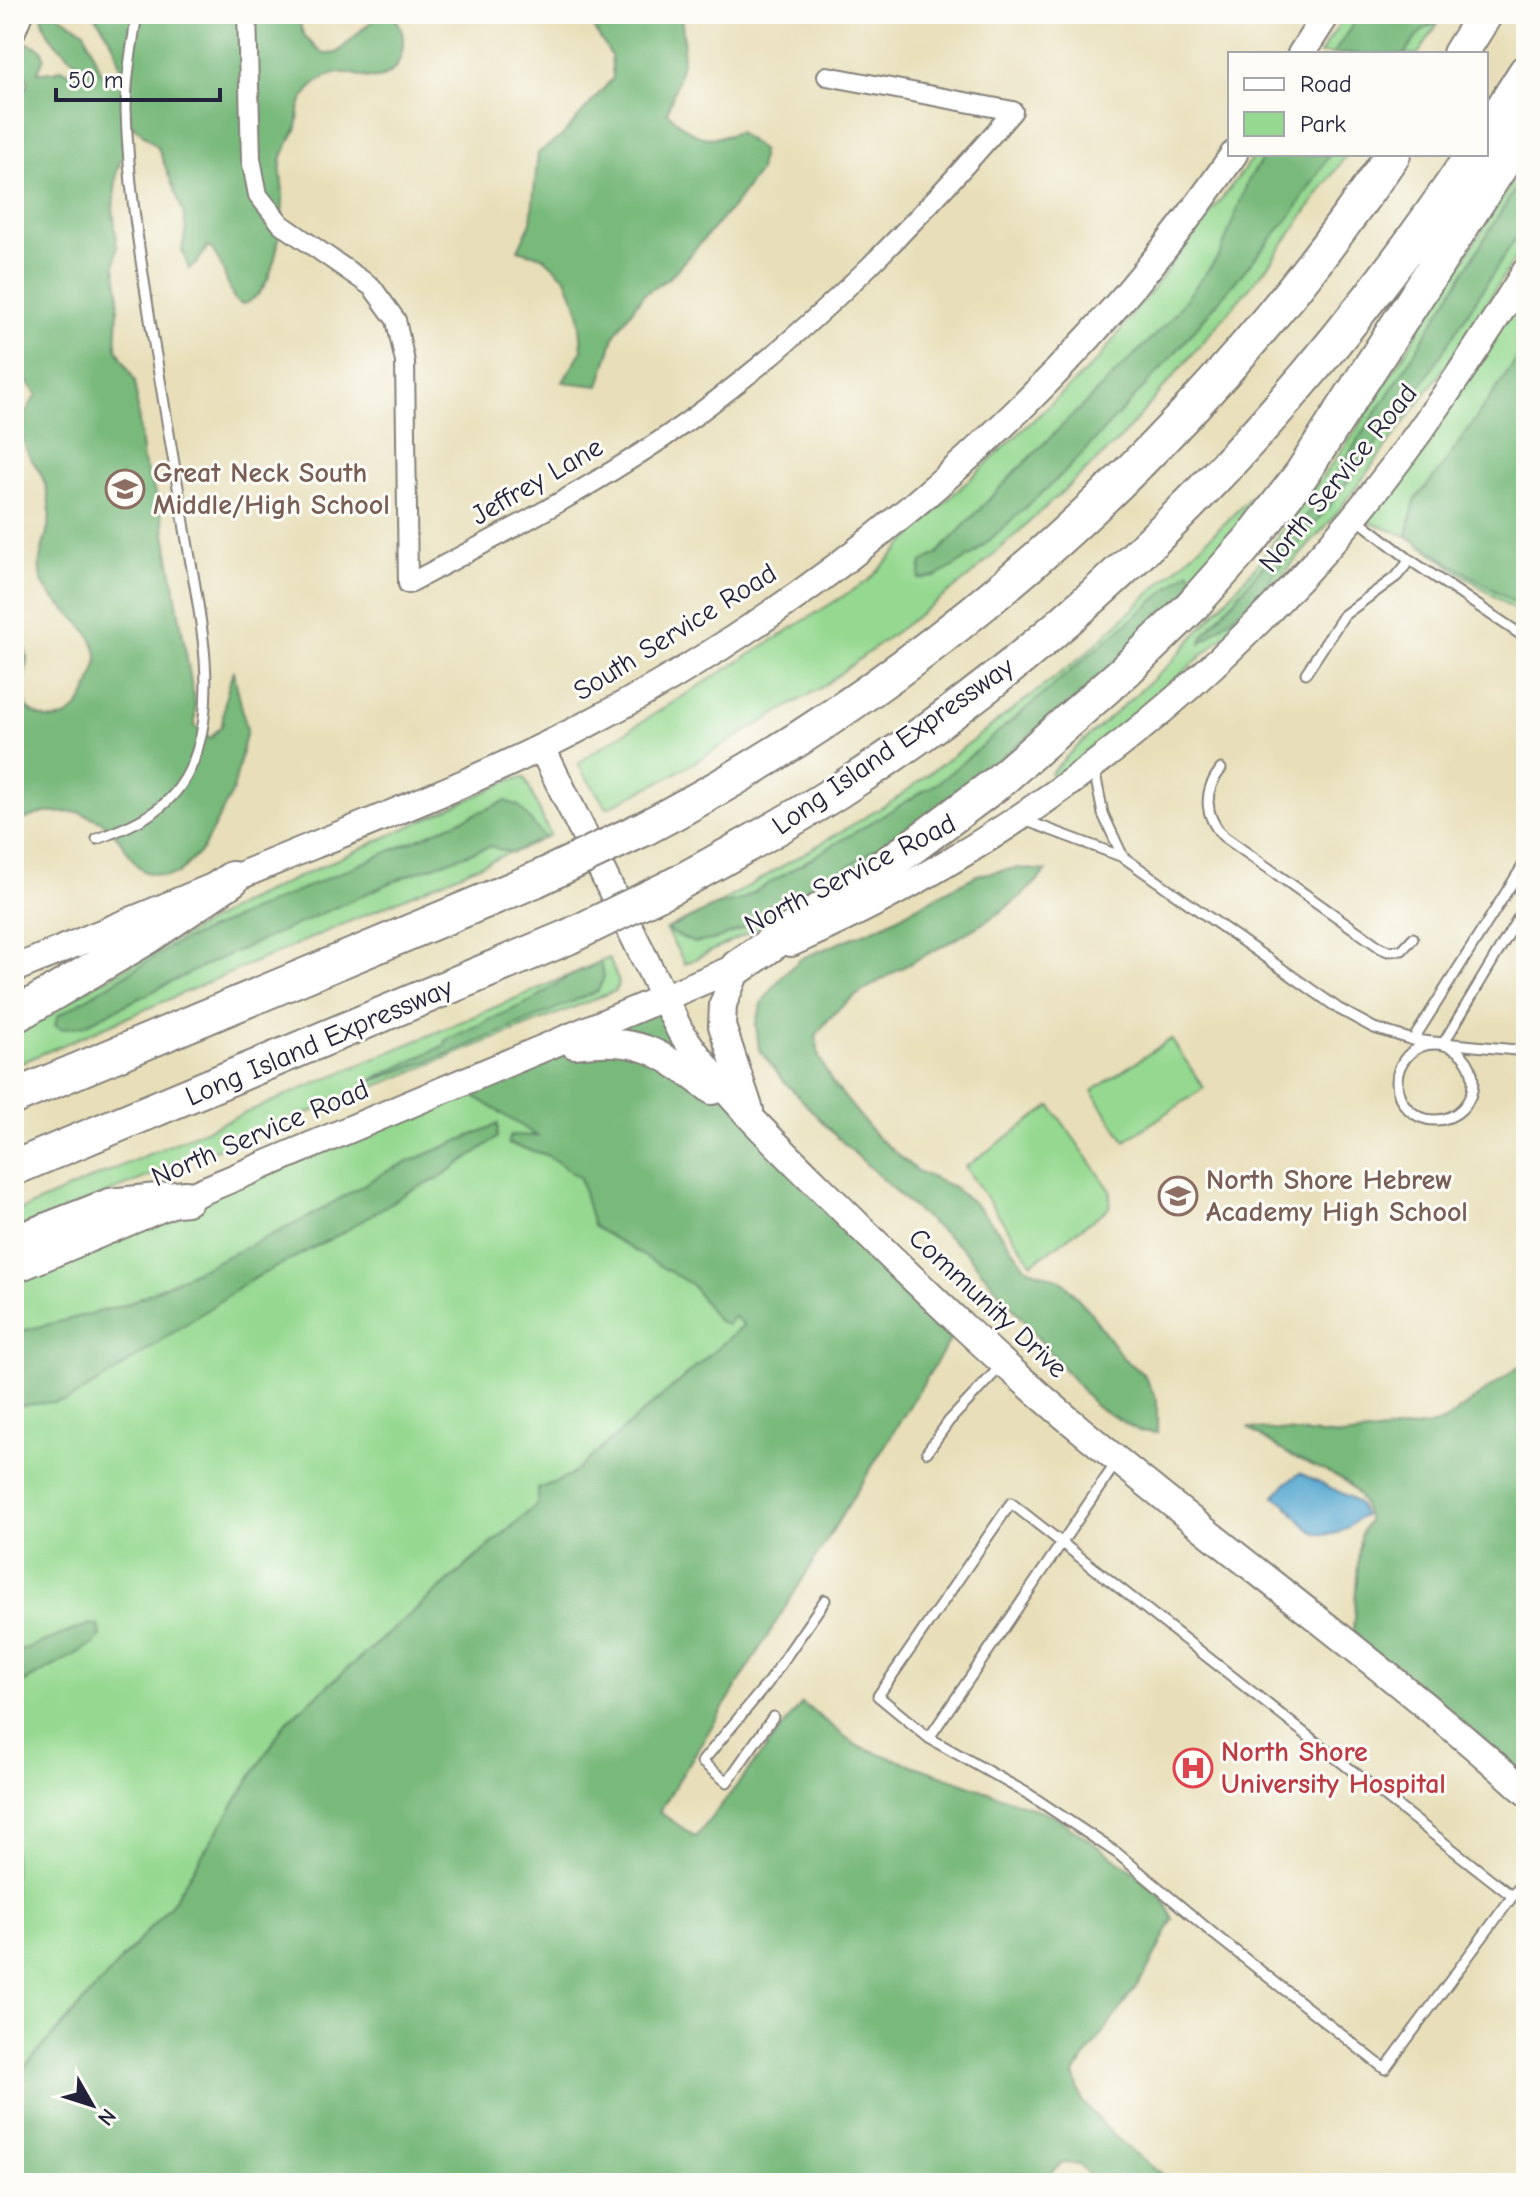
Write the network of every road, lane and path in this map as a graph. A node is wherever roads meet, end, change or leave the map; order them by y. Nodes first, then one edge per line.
1 (28, 14) edge
2 (137, 14) edge
3 (247, 14) edge
4 (1327, 14) edge
5 (1485, 14) edge
6 (14, 48) edge
7 (1302, 52) edge
8 (1461, 52) edge
9 (1526, 72) edge
10 (827, 76) dead end
11 (1526, 126) edge
12 (1488, 132) edge
13 (1232, 156) edge
14 (1392, 156) edge
15 (1472, 156) edge
16 (1526, 271) edge
17 (1354, 517) junction
18 (1410, 560) junction
19 (1526, 638) edge
20 (1306, 673) dead end
21 (542, 748) junction
22 (1093, 764) junction
23 (1221, 769) dead end
24 (1019, 818) junction
25 (97, 839) dead end
26 (1123, 857) junction
27 (1526, 861) edge
28 (232, 879) junction
29 (1526, 905) edge
30 (1413, 938) dead end
31 (738, 967) junction
32 (14, 969) edge
33 (663, 999) junction
34 (14, 1016) edge
35 (1413, 1040) junction
36 (1443, 1044) junction
37 (542, 1049) junction
38 (1526, 1051) edge
39 (14, 1097) edge
40 (754, 1121) junction
41 (14, 1168) edge
42 (186, 1198) junction
43 (14, 1243) edge
44 (14, 1270) edge
45 (1003, 1364) junction
46 (927, 1452) dead end
47 (1118, 1460) junction
48 (1063, 1544) junction
49 (825, 1600) dead end
50 (773, 1717) dead end
51 (929, 1738) junction
52 (1526, 1792) edge
53 (1526, 1878) edge
54 (1512, 1896) junction

1 - 6 lane
2 - 25 lane
3 - 10 street, Jeffrey Lane
4 - 7 main road
5 - 8 highway
9 - 12 highway
11 - 31 highway
13 - 21 main road, South Service Road
14 - 39 highway, bridge
15 - 41 highway, Long Island Expressway, bridge
16 - 17 main road, North Service Road
17 - 18 lane
17 - 22 main road, North Service Road
18 - 19 lane
18 - 20 lane
21 - 28 main road, South Service Road
21 - 33 main road, Community Drive
22 - 24 main road, North Service Road
22 - 26 lane
23 - 30 lane
24 - 26 lane
24 - 31 main road, North Service Road
26 - 35 lane
27 - 35 lane
28 - 32 main road, South Service Road
28 - 34 highway
29 - 36 lane
31 - 33 main road, North Service Road
31 - 40 main road
33 - 37 main road, North Service Road
33 - 40 main road, Community Drive
35 - 36 lane
36 - 36 lane
36 - 38 lane
37 - 40 main road
37 - 42 main road, North Service Road
40 - 45 main road, Community Drive
42 - 43 highway
42 - 44 main road, North Service Road
45 - 46 lane
45 - 47 main road, Community Drive
47 - 48 lane
47 - 52 main road, Community Drive
48 - 51 lane
48 - 51 lane
48 - 54 lane
49 - 50 lane
51 - 54 lane
53 - 54 lane

